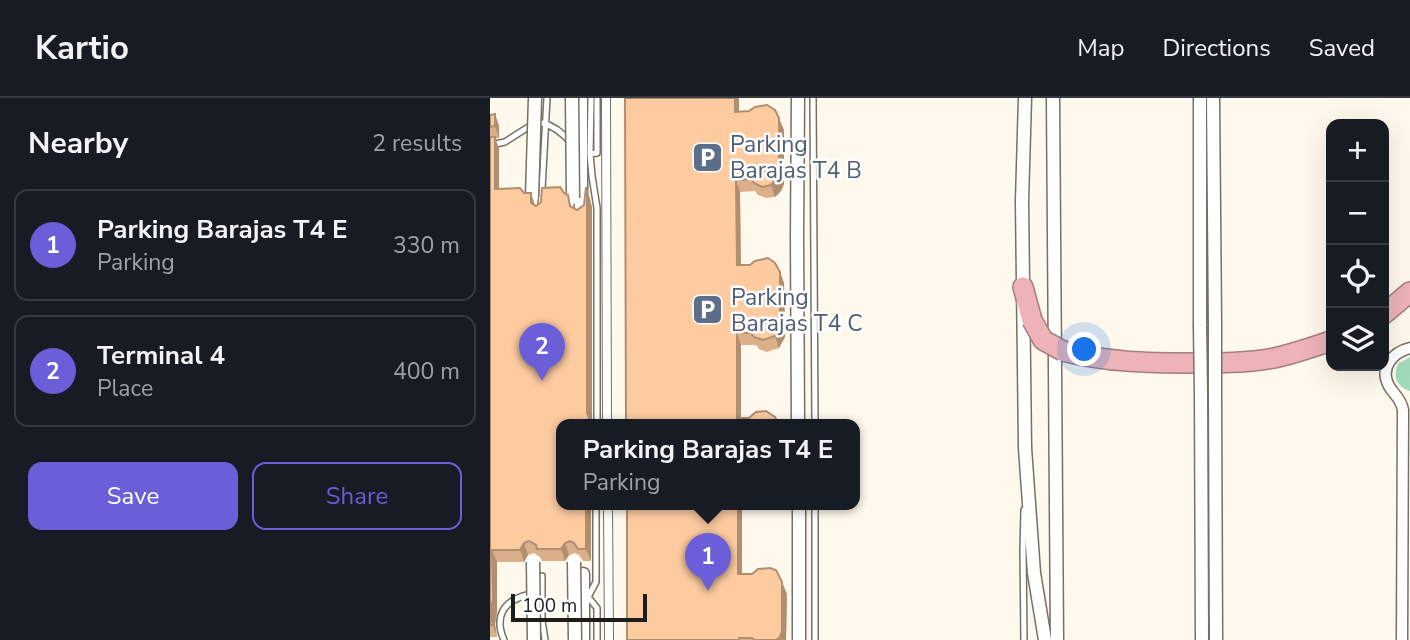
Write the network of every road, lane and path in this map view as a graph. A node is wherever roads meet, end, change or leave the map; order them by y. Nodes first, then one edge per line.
1 (535, 98) edge
2 (547, 98) edge
3 (572, 98) edge
4 (581, 98) edge
5 (591, 98) edge
6 (597, 98) edge
7 (606, 98) edge
8 (798, 98) edge
9 (813, 98) edge
10 (1025, 98) edge
11 (1053, 98) edge
12 (1200, 98) edge
13 (1213, 98) edge
14 (545, 123) junction
15 (490, 145) edge
16 (589, 155) junction
17 (532, 197) edge
18 (573, 198) dead end
19 (540, 213) edge
20 (581, 213) edge
21 (1023, 286) junction
22 (1410, 292) edge
23 (1389, 310) edge
24 (1326, 343) edge
25 (1410, 348) edge
26 (1404, 398) edge
27 (597, 419) edge
28 (607, 419) edge
29 (798, 419) edge
30 (815, 419) edge
31 (1025, 447) junction
32 (597, 510) edge
33 (608, 510) edge
34 (799, 510) edge
35 (815, 510) edge
36 (533, 562) dead end
37 (574, 562) dead end
38 (583, 574) dead end
39 (542, 576) dead end
40 (527, 595) dead end
41 (504, 640) edge
42 (534, 640) edge
43 (545, 640) edge
44 (575, 640) edge
45 (583, 640) edge
46 (597, 640) edge
47 (609, 640) edge
48 (799, 640) edge
49 (815, 640) edge
50 (1024, 640) edge
51 (1045, 640) edge
52 (1057, 640) edge
53 (1202, 640) edge
54 (1216, 640) edge
55 (1402, 640) edge

1 - 17 street, bridge
2 - 14 lane
3 - 18 street, bridge
4 - 16 street
5 - 16 lane
6 - 16 lane
7 - 28 street
8 - 29 street
9 - 30 lane
10 - 21 street
11 - 52 street
12 - 53 street, bridge
13 - 54 street, bridge
14 - 15 lane
14 - 16 lane
14 - 19 lane
16 - 20 street
16 - 27 lane
21 - 24 highway, bridge
21 - 31 street
22 - 23 highway
25 - 26 street
26 - 55 street
31 - 50 lane
31 - 51 street
32 - 46 lane
33 - 47 street
34 - 48 street
35 - 49 lane
36 - 42 street, bridge
37 - 44 street, bridge
38 - 45 street
39 - 43 lane
40 - 41 lane

